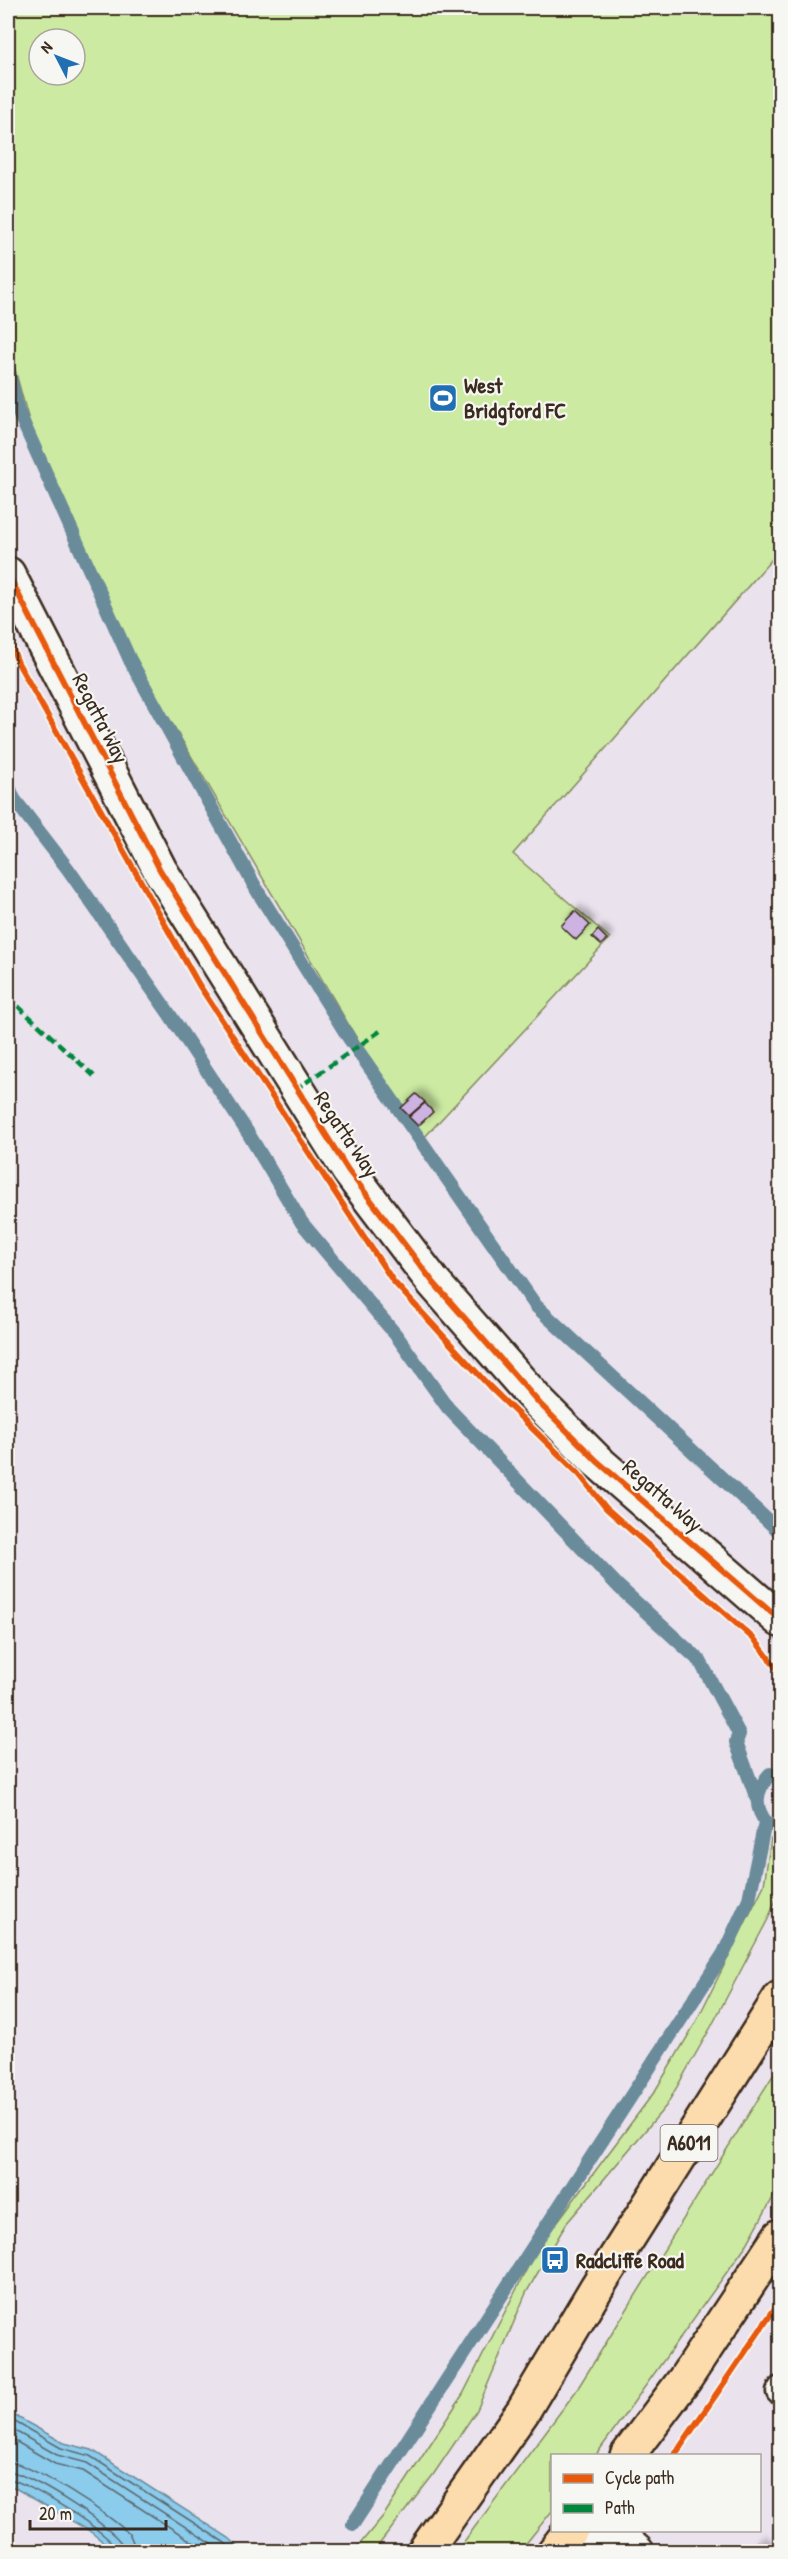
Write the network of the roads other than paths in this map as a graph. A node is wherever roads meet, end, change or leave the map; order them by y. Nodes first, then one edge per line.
1 (8, 574) edge
2 (780, 1620) edge
3 (780, 1998) edge
4 (780, 2236) edge
5 (629, 2454) edge
6 (569, 2532) edge
7 (424, 2552) edge
8 (554, 2552) edge

1 - 2 street, Regatta Way
3 - 7 highway, A6011
4 - 5 highway
6 - 8 highway

